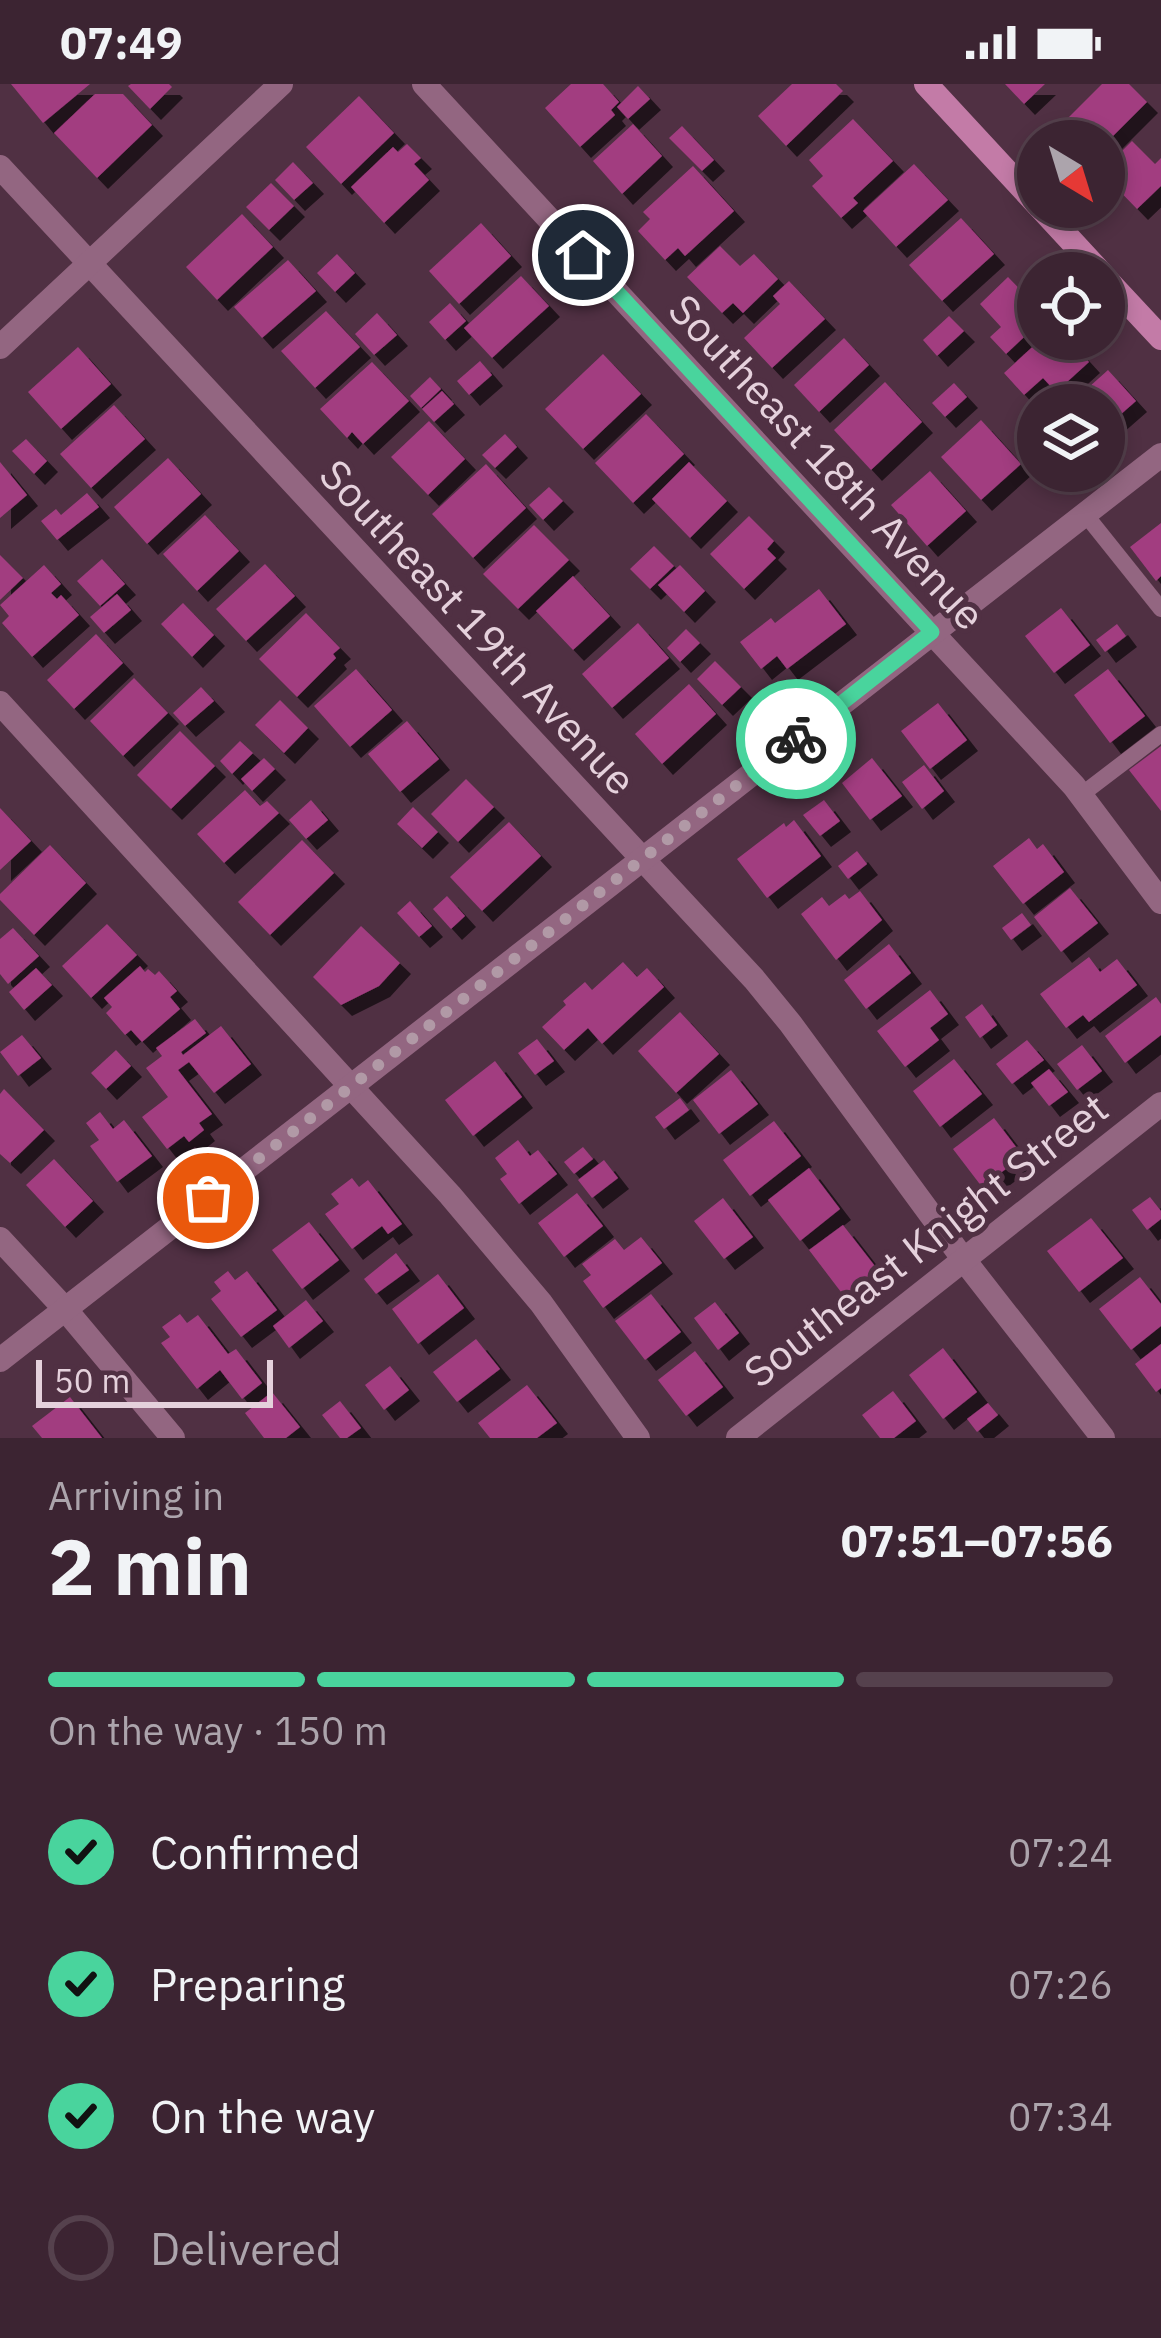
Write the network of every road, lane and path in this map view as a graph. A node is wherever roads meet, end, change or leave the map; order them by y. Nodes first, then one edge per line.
1 (281, 84) edge
2 (424, 84) edge
3 (926, 84) edge
4 (0, 167) edge
5 (1017, 182) edge
6 (1059, 228) edge
7 (1081, 252) edge
8 (89, 263) junction
9 (1125, 300) edge
10 (1161, 338) edge
11 (0, 346) edge
12 (1161, 454) edge
13 (1085, 514) junction
14 (1161, 609) edge
15 (932, 632) junction
16 (0, 703) edge
17 (1161, 734) edge
18 (1081, 795) junction
19 (641, 861) junction
20 (1161, 902) edge
21 (351, 1087) junction
22 (1161, 1104) edge
23 (0, 1239) edge
24 (964, 1260) junction
25 (65, 1310) junction
26 (0, 1360) edge
27 (172, 1438) edge
28 (638, 1438) edge
29 (738, 1438) edge
30 (1103, 1438) edge

1 - 8 street
2 - 15 street, Southeast 18th Avenue
3 - 5 street
4 - 8 street, Southeast 19th Avenue
6 - 7 street
8 - 11 street
8 - 19 street, Southeast 19th Avenue
9 - 10 street
12 - 13 street
13 - 14 lane
13 - 15 street
15 - 18 street, Southeast 18th Avenue
15 - 19 street
16 - 21 street
17 - 18 lane
18 - 20 street, Southeast 18th Avenue
19 - 21 street
19 - 24 street, Southeast 19th Avenue
21 - 25 street
21 - 28 street
22 - 24 street, Southeast Knight Street
23 - 25 street
24 - 29 street, Southeast Knight Street
24 - 30 street, Southeast 19th Avenue
25 - 26 street
25 - 27 street

